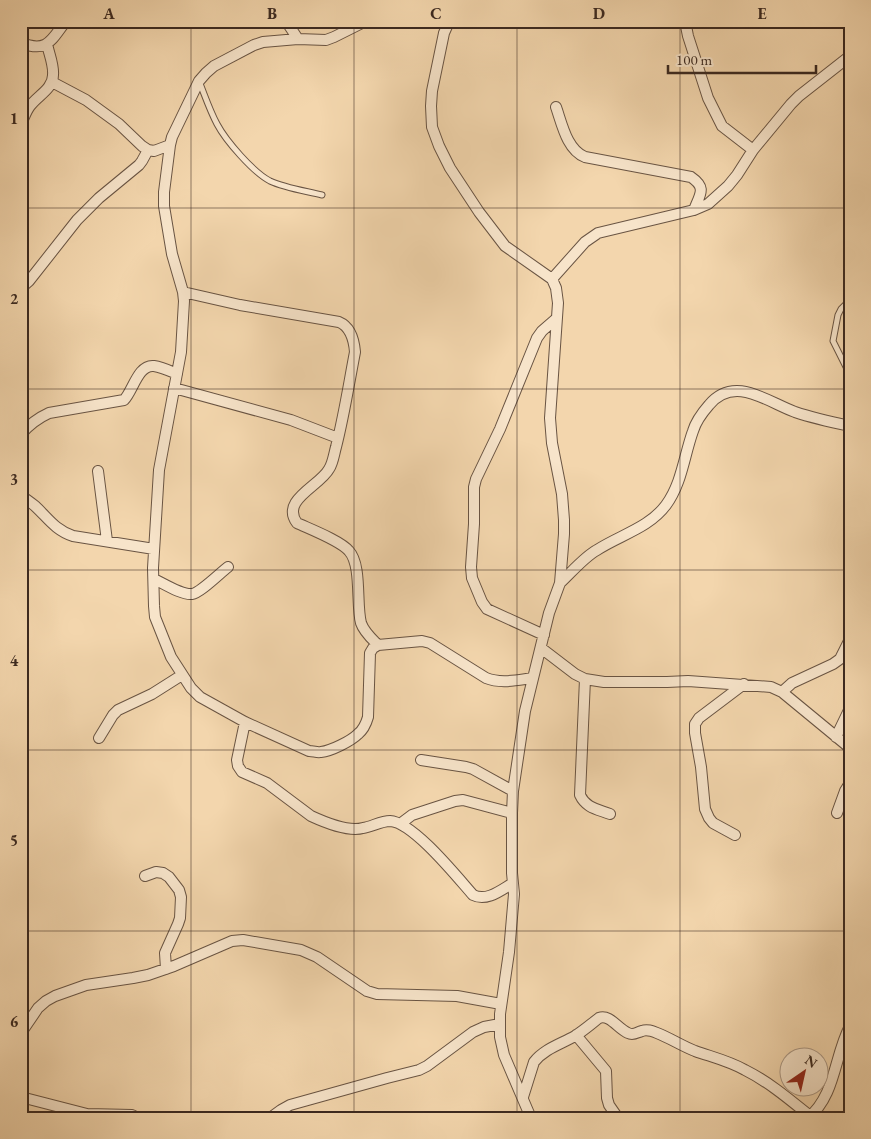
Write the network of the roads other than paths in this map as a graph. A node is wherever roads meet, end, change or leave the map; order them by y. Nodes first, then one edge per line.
1 (66, 21) edge
2 (286, 21) edge
3 (366, 21) edge
4 (437, 21) edge
5 (685, 21) edge
6 (450, 23) edge
7 (298, 39) junction
8 (21, 43) edge
9 (47, 44) junction
10 (850, 56) edge
11 (199, 81) junction
12 (52, 82) junction
13 (556, 107) dead end
14 (21, 124) edge
15 (170, 145) junction
16 (148, 150) junction
17 (754, 150) junction
18 (322, 195) dead end
19 (694, 210) junction
20 (552, 279) junction
21 (21, 288) edge
22 (183, 292) junction
23 (850, 300) edge
24 (557, 318) junction
25 (177, 374) junction
26 (850, 375) edge
27 (174, 388) junction
28 (850, 426) edge
29 (21, 434) edge
30 (338, 438) junction
31 (98, 471) dead end
32 (21, 496) edge
33 (107, 541) junction
34 (154, 548) junction
35 (228, 567) dead end
36 (154, 579) junction
37 (560, 583) junction
38 (544, 635) junction
39 (850, 639) edge
40 (378, 645) junction
41 (541, 648) junction
42 (182, 675) junction
43 (533, 678) junction
44 (585, 679) junction
45 (744, 684) junction
46 (782, 692) junction
47 (850, 708) edge
48 (245, 722) junction
49 (836, 737) junction
50 (99, 738) dead end
51 (850, 748) edge
52 (420, 760) dead end
53 (850, 784) edge
54 (513, 791) junction
55 (512, 813) junction
56 (837, 813) dead end
57 (610, 814) dead end
58 (400, 824) junction
59 (735, 835) dead end
60 (146, 876) dead end
61 (513, 883) junction
62 (166, 969) junction
63 (501, 1004) junction
64 (500, 1024) junction
65 (850, 1026) edge
66 (21, 1033) edge
67 (576, 1035) junction
68 (21, 1096) edge
69 (523, 1097) junction
70 (809, 1117) edge
71 (138, 1118) edge
72 (270, 1118) edge
73 (531, 1118) edge
74 (618, 1118) edge

1 - 9 street
2 - 7 street
3 - 7 street
4 - 6 street
5 - 17 street
6 - 20 street
7 - 11 street
8 - 9 street
9 - 12 street
10 - 17 street
11 - 15 street
11 - 18 lane
12 - 14 street
12 - 16 street
13 - 19 street
15 - 16 street
15 - 22 street
16 - 21 street
17 - 19 street
19 - 20 street
20 - 24 street
22 - 25 street
22 - 30 street
23 - 26 lane
24 - 37 street
24 - 38 street
25 - 27 street
25 - 29 street
27 - 30 street
27 - 34 street
28 - 37 street
30 - 40 street
31 - 33 street
32 - 33 street
33 - 34 street
34 - 36 street
35 - 36 street
36 - 42 street
37 - 38 street
38 - 41 street
39 - 46 street
40 - 43 street
40 - 48 street
41 - 43 street
41 - 44 street
42 - 48 street
42 - 50 street
43 - 54 street
44 - 45 street
44 - 57 street
45 - 46 street
45 - 59 street
46 - 49 street
47 - 49 street
48 - 58 street
49 - 51 street
52 - 54 street
53 - 56 street
54 - 55 street
55 - 58 street
55 - 61 street
58 - 61 street
60 - 62 street
61 - 63 street
62 - 63 street
62 - 66 street
63 - 64 street
64 - 69 street
64 - 72 street
65 - 70 street
67 - 69 street
67 - 70 street
67 - 74 street
68 - 71 street
69 - 73 street

